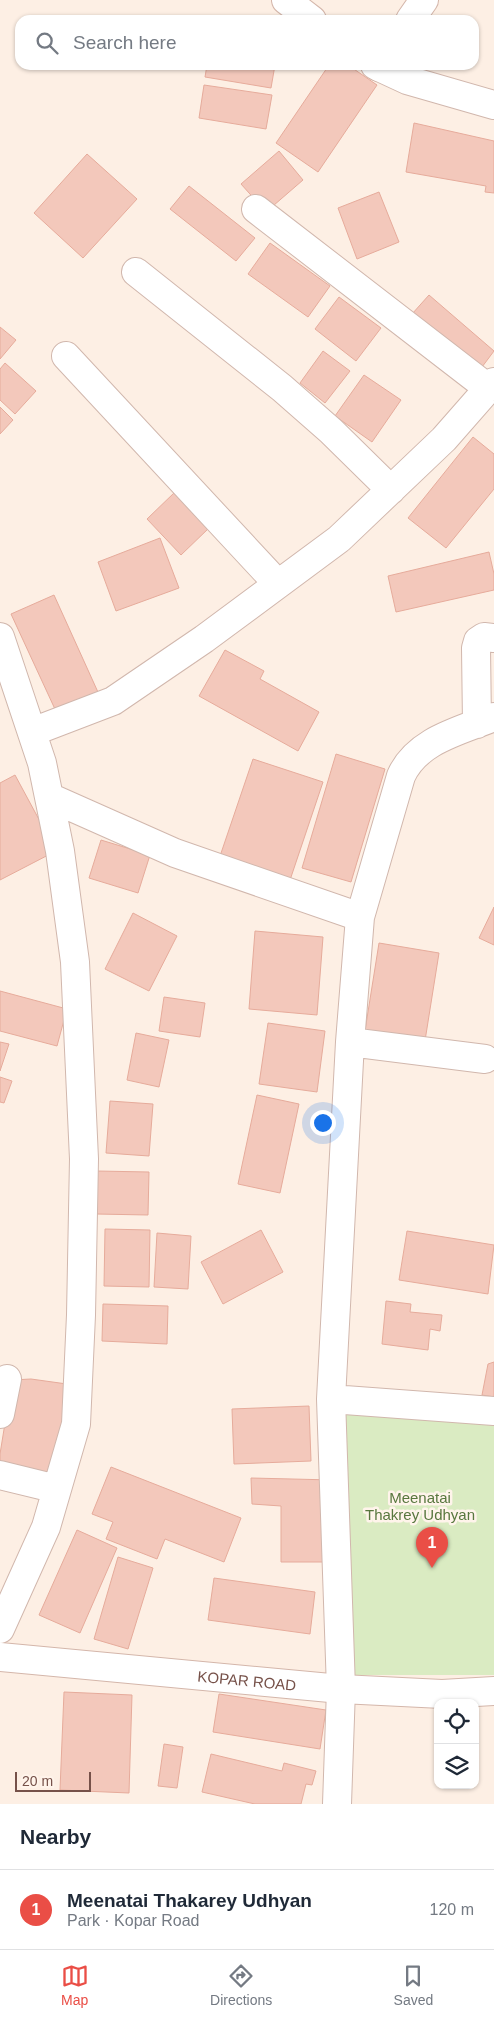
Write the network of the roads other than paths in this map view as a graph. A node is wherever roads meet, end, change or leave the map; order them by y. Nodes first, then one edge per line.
1 (286, 0) edge
2 (424, 0) edge
3 (306, 15) edge
4 (414, 15) edge
5 (386, 70) edge
6 (494, 105) edge
7 (256, 209) dead end
8 (136, 272) dead end
9 (66, 356) dead end
10 (491, 385) edge
11 (391, 490) junction
12 (278, 584) junction
13 (0, 637) edge
14 (494, 638) edge
15 (486, 720) edge
16 (32, 732) junction
17 (49, 797) junction
18 (360, 916) junction
19 (350, 1042) junction
20 (485, 1059) dead end
21 (7, 1379) dead end
22 (331, 1399) junction
23 (494, 1411) edge
24 (0, 1414) edge
25 (0, 1475) edge
26 (57, 1489) junction
27 (0, 1629) edge
28 (0, 1657) edge
29 (341, 1689) junction
30 (494, 1691) edge
31 (337, 1804) edge

1 - 3 street
2 - 4 street
5 - 6 street
7 - 10 street
8 - 11 street
9 - 12 street
10 - 11 street
11 - 12 street
12 - 16 street
13 - 16 street
14 - 15 street
15 - 18 street
16 - 17 street
17 - 18 street
17 - 26 street
18 - 19 street
19 - 20 street
19 - 22 street
21 - 24 street
22 - 23 street
22 - 29 street
25 - 26 street
26 - 27 street
28 - 29 street, KOPAR ROAD
29 - 30 street, KOPAR ROAD
29 - 31 street

